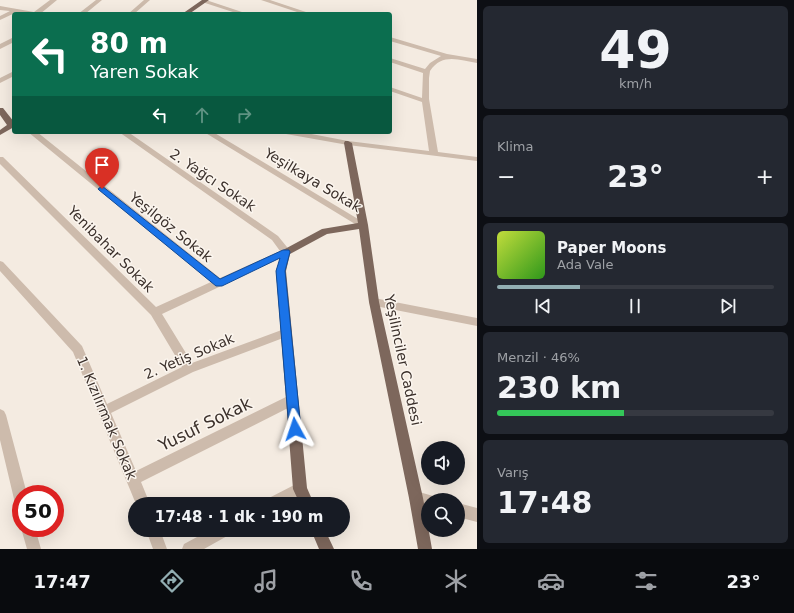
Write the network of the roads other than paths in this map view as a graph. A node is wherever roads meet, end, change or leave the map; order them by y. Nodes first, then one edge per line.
1 (5, 0) edge
2 (54, 0) edge
3 (99, 0) edge
4 (147, 0) edge
5 (264, 0) edge
6 (205, 1) edge
7 (0, 4) edge
8 (0, 8) edge
9 (15, 11) joint
10 (12, 12) edge
11 (22, 12) edge
12 (39, 12) edge
13 (84, 12) edge
14 (133, 12) edge
15 (187, 12) edge
16 (239, 12) edge
17 (303, 12) edge
18 (0, 18) edge
19 (12, 40) edge
20 (392, 40) edge
21 (0, 47) edge
22 (446, 56) junction
23 (392, 61) edge
24 (477, 61) edge
25 (426, 72) junction
26 (12, 74) edge
27 (0, 81) edge
28 (392, 90) edge
29 (425, 101) junction
30 (0, 110) edge
31 (12, 123) edge
32 (12, 125) edge
33 (0, 133) edge
34 (34, 134) edge
35 (126, 134) edge
36 (211, 134) edge
37 (300, 134) edge
38 (348, 143) junction
39 (434, 154) junction
40 (0, 159) edge
41 (477, 159) edge
42 (363, 225) junction
43 (286, 252) junction
44 (0, 265) edge
45 (219, 283) junction
46 (374, 302) junction
47 (155, 312) junction
48 (477, 322) edge
49 (287, 332) junction
50 (190, 369) junction
51 (292, 400) junction
52 (104, 411) junction
53 (0, 415) edge
54 (133, 479) junction
55 (18, 485) edge
56 (300, 489) junction
57 (421, 496) edge
58 (139, 497) edge
59 (285, 497) edge
60 (304, 497) edge
61 (465, 512) edge
62 (477, 515) edge
63 (31, 537) edge
64 (156, 537) edge
65 (211, 537) edge
66 (321, 537) edge
67 (424, 537) edge
68 (34, 549) edge
69 (160, 549) edge
70 (189, 549) edge
71 (327, 549) edge
72 (425, 549) edge

1 - 7 street
2 - 12 street
3 - 13 street
4 - 14 street
5 - 17 street
6 - 15 main road
6 - 16 street
8 - 9 street
9 - 11 street
10 - 18 street
19 - 21 street
20 - 22 street
22 - 24 street
22 - 25 street
23 - 25 street
25 - 29 street
26 - 27 street
28 - 29 street
29 - 39 street
30 - 31 main road
32 - 33 main road
34 - 45 street, Yeşilgöz Sokak
35 - 43 street, 2. Yağcı Sokak
36 - 42 street, Yeşilkaya Sokak
37 - 38 street
38 - 39 street
38 - 42 main road, Yeşilinciler Caddesi
39 - 41 street
40 - 47 street, Yenibahar Sokak
42 - 43 main road
42 - 46 main road, Yeşilinciler Caddesi
43 - 45 street
43 - 49 main road
44 - 52 street, 1. Kızılırmak Sokak
45 - 47 street
46 - 48 street
46 - 57 main road, Yeşilinciler Caddesi
47 - 50 street, Yenibahar Sokak
49 - 50 street, 2. Yetiş Sokak
49 - 51 main road
50 - 52 street, 2. Yetiş Sokak
51 - 54 street, Yusuf Sokak
51 - 56 main road
52 - 54 street, 1. Kızılırmak Sokak
53 - 55 street
54 - 58 street, 1. Kızılırmak Sokak
56 - 59 street
56 - 60 main road
61 - 62 street
63 - 68 street
64 - 69 street
65 - 70 street
66 - 71 main road
67 - 72 main road, Yeşilinciler Caddesi

